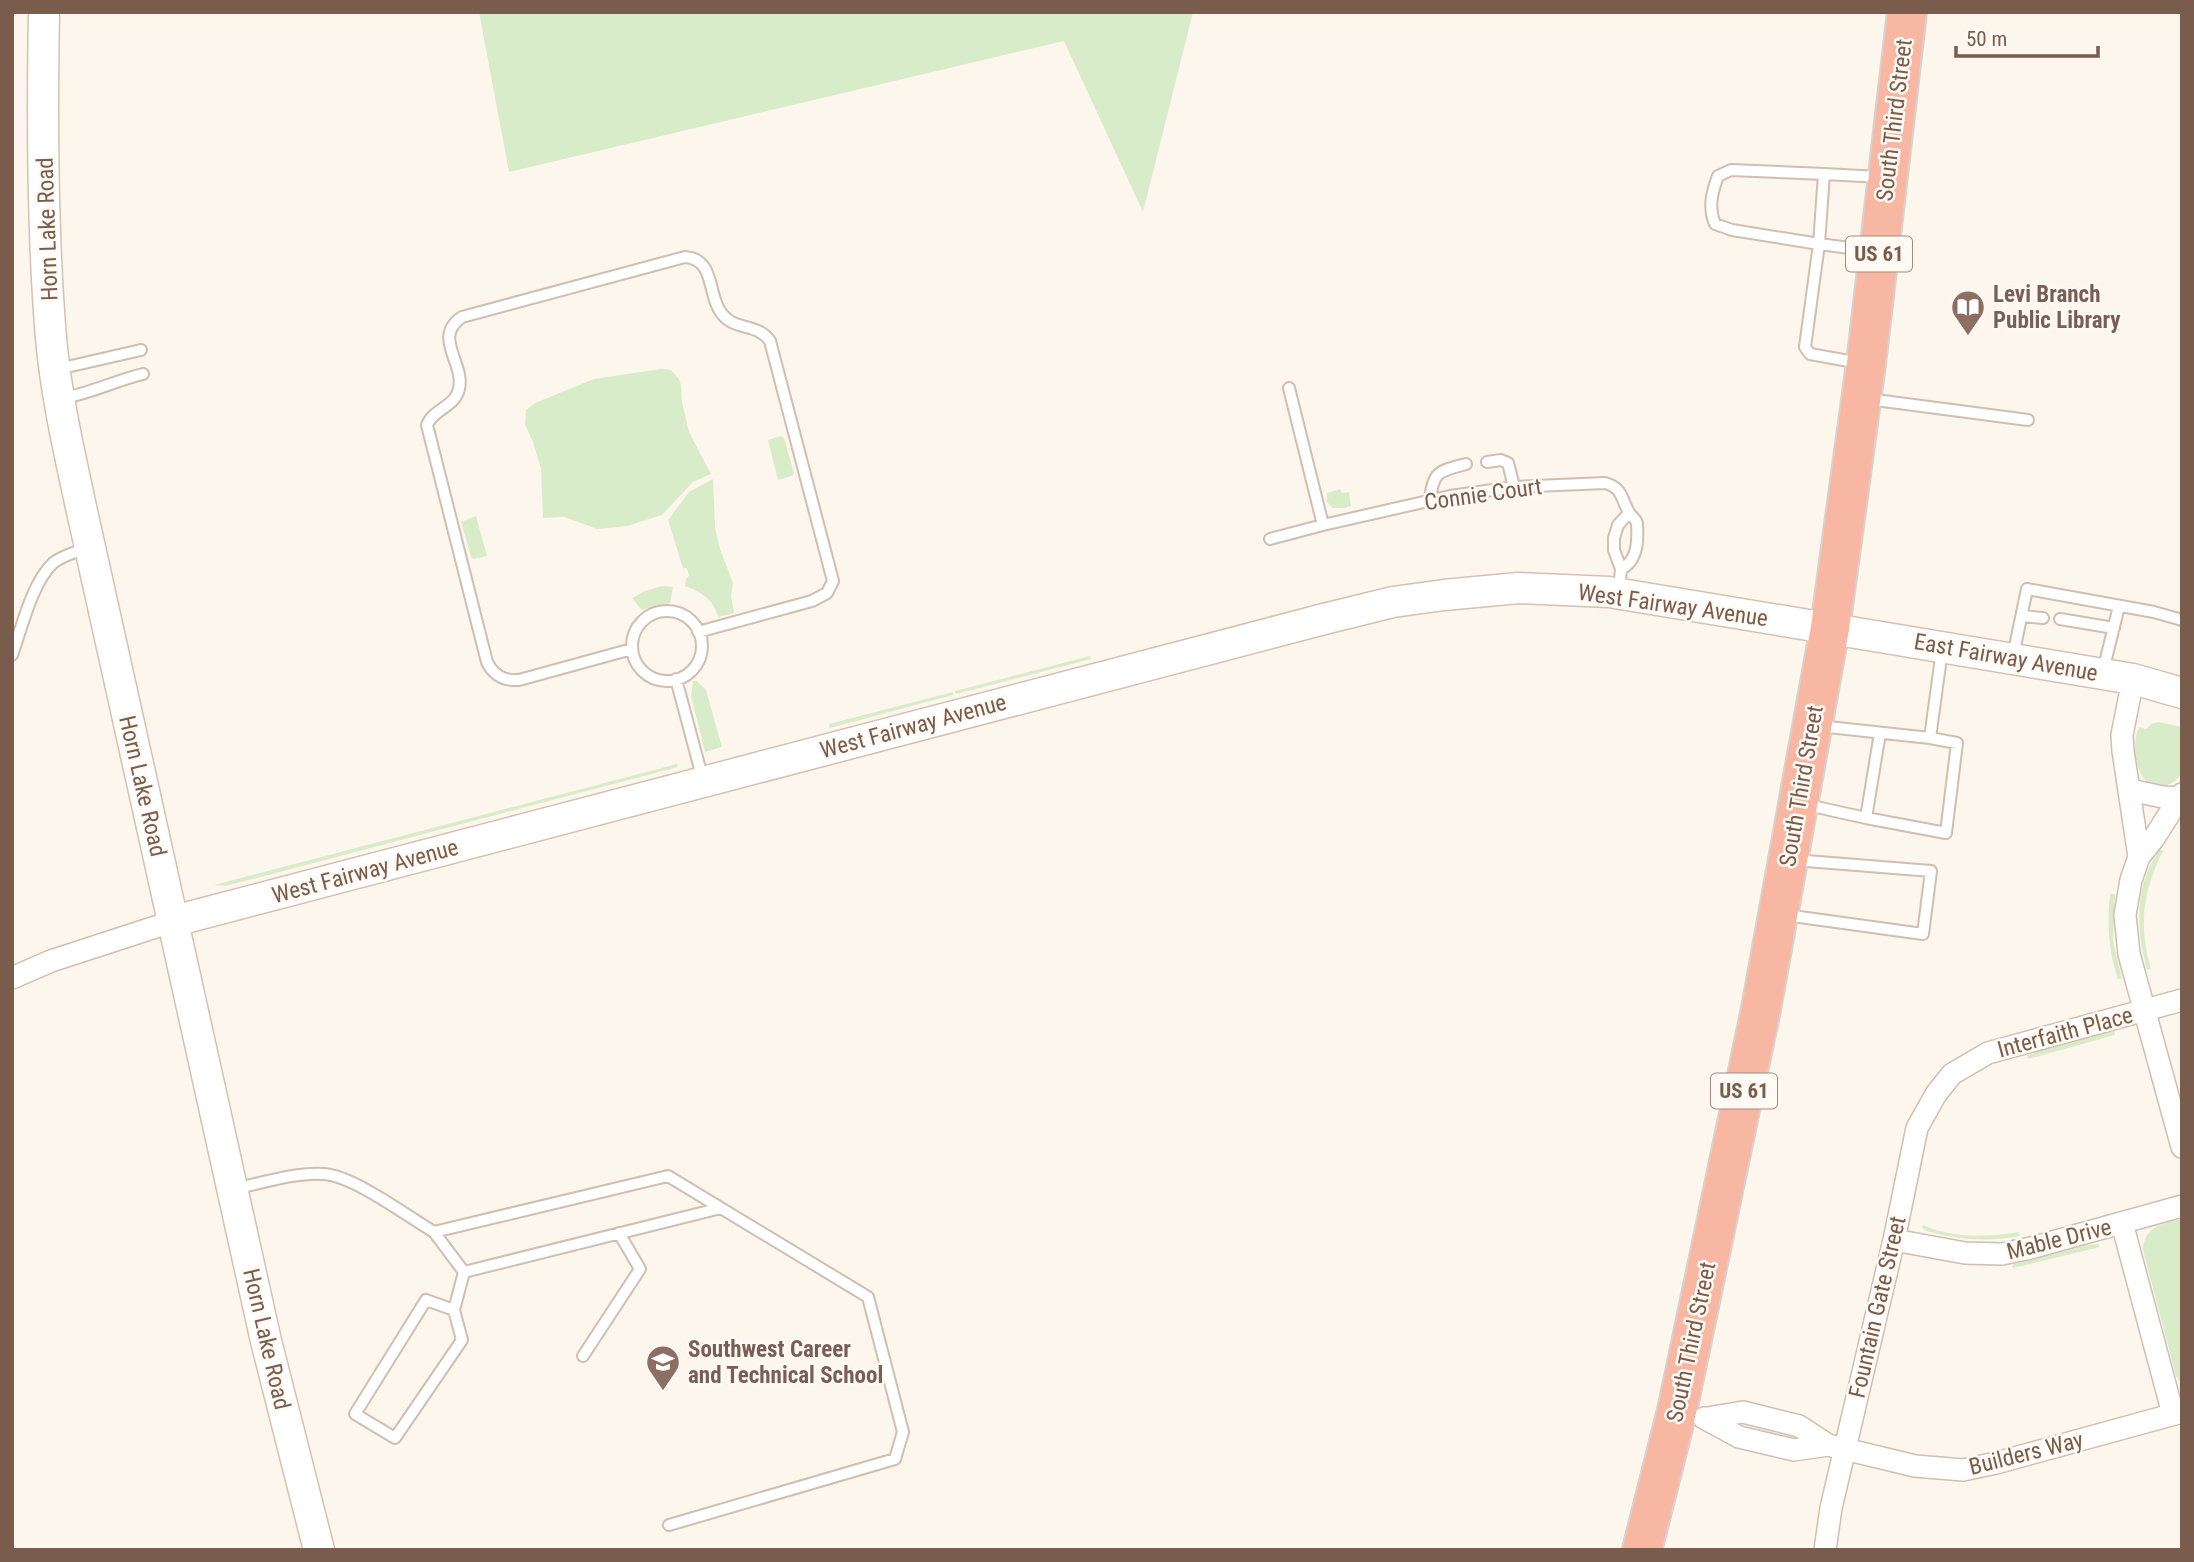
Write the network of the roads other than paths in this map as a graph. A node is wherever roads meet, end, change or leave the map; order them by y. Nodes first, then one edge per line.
1 (44, 12) edge
2 (1907, 12) edge
3 (1824, 174) junction
4 (1887, 178) junction
5 (1819, 244) junction
6 (1880, 252) junction
7 (141, 350) dead end
8 (55, 370) junction
9 (143, 374) dead end
10 (1864, 381) junction
11 (1289, 388) dead end
12 (59, 400) junction
13 (2028, 421) dead end
14 (1487, 462) dead end
15 (1466, 464) dead end
16 (1514, 487) junction
17 (1430, 500) junction
18 (1629, 513) junction
19 (1323, 525) junction
20 (1270, 539) dead end
21 (90, 547) junction
22 (1620, 581) junction
23 (2119, 606) junction
24 (2022, 616) junction
25 (2043, 618) dead end
26 (2060, 619) dead end
27 (2182, 620) edge
28 (1830, 628) junction
29 (2113, 628) junction
30 (698, 632) junction
31 (1942, 647) junction
32 (632, 649) junction
33 (12, 655) edge
34 (2012, 658) junction
35 (2102, 674) junction
36 (676, 679) junction
37 (2133, 679) junction
38 (2182, 693) edge
39 (1812, 725) junction
40 (1880, 733) junction
41 (1930, 738) junction
42 (704, 783) junction
43 (2130, 790) junction
44 (2180, 796) edge
45 (1798, 803) junction
46 (1866, 818) junction
47 (2139, 857) junction
48 (1788, 859) junction
49 (1778, 914) junction
50 (174, 921) junction
51 (12, 978) edge
52 (2182, 1000) edge
53 (2145, 1010) junction
54 (1952, 1074) joint
55 (2182, 1147) edge
56 (234, 1189) junction
57 (2182, 1206) edge
58 (721, 1208) junction
59 (2123, 1223) junction
60 (434, 1232) junction
61 (619, 1233) junction
62 (1894, 1240) junction
63 (464, 1272) junction
64 (454, 1310) junction
65 (583, 1356) dead end
66 (2178, 1413) edge
67 (1692, 1415) junction
68 (1836, 1448) junction
69 (669, 1525) dead end
70 (319, 1550) edge
71 (1642, 1550) edge
72 (1825, 1550) edge

1 - 8 street, Horn Lake Road
2 - 4 highway, South Third Street / US 61
3 - 4 lane
3 - 5 lane
3 - 5 lane
4 - 6 highway, South Third Street / US 61
5 - 6 lane
5 - 10 lane
6 - 10 highway, South Third Street / US 61
7 - 8 lane
8 - 12 street, Horn Lake Road
9 - 12 lane
10 - 13 lane
10 - 28 highway, South Third Street / US 61
11 - 19 lane
12 - 21 street, Horn Lake Road
14 - 16 lane
15 - 17 lane
16 - 17 lane, Connie Court
16 - 18 lane, Connie Court
17 - 19 lane, Connie Court
18 - 22 lane
18 - 22 lane, Connie Court
19 - 20 lane, Connie Court
21 - 33 lane
21 - 50 street, Horn Lake Road
22 - 28 street, West Fairway Avenue
22 - 42 street, West Fairway Avenue
23 - 24 lane
23 - 27 lane
23 - 29 lane
24 - 25 lane
24 - 34 lane
26 - 29 lane
28 - 31 street, East Fairway Avenue
28 - 39 highway, South Third Street / US 61
29 - 35 lane
30 - 32 lane
30 - 32 lane
30 - 36 lane
31 - 34 street, East Fairway Avenue
31 - 41 lane
32 - 36 lane
34 - 35 street, East Fairway Avenue
35 - 37 street, East Fairway Avenue
36 - 42 lane
37 - 38 street, East Fairway Avenue
37 - 43 street
39 - 40 lane
39 - 45 highway, South Third Street / US 61
40 - 41 lane
40 - 46 lane
41 - 46 lane
42 - 50 street, West Fairway Avenue
43 - 44 street
43 - 47 street
44 - 47 street
45 - 46 lane
45 - 48 highway, South Third Street / US 61
47 - 53 street
48 - 49 highway, South Third Street / US 61
48 - 49 lane
49 - 67 highway, South Third Street / US 61
50 - 51 street, West Fairway Avenue
50 - 56 street, Horn Lake Road
52 - 53 street, Interfaith Place
53 - 54 street, Interfaith Place
53 - 55 street
54 - 62 street, Fountain Gate Street
56 - 60 lane
56 - 70 street, Horn Lake Road
57 - 59 street, Mable Drive
58 - 60 lane
58 - 61 lane
58 - 69 lane
59 - 62 street, Mable Drive
59 - 66 street
60 - 63 lane
61 - 63 lane
61 - 65 lane
62 - 68 street, Fountain Gate Street
63 - 64 lane
64 - 64 lane
66 - 68 street, Builders Way
67 - 68 street, Builders Way
67 - 71 highway, South Third Street / US 61
68 - 72 street, Fountain Gate Street

